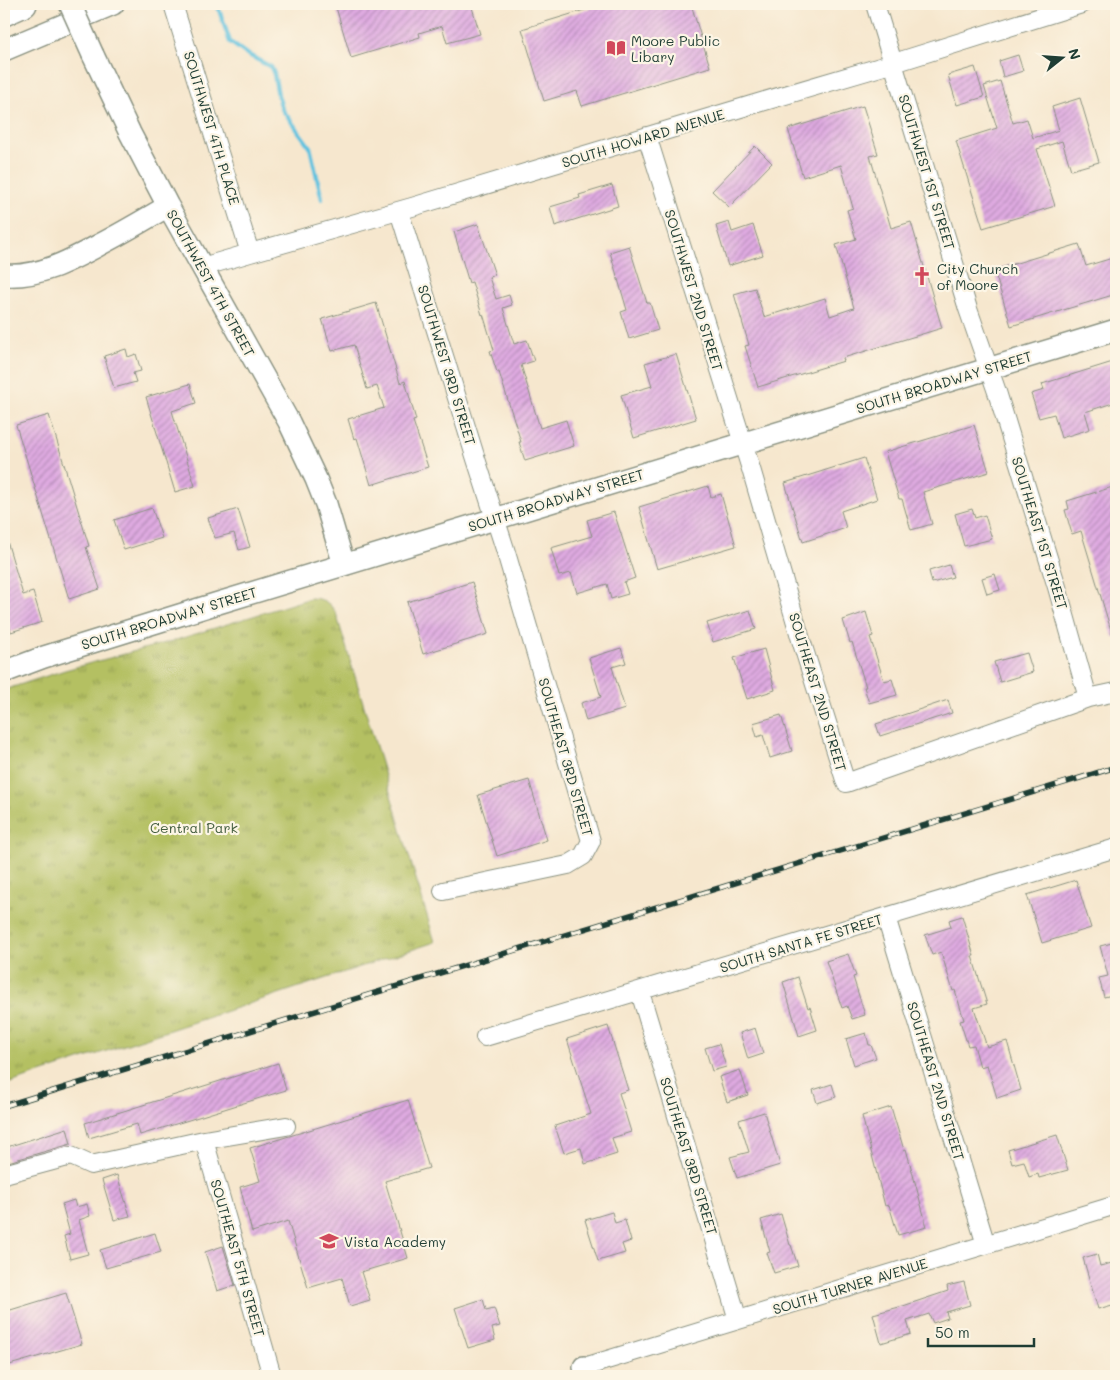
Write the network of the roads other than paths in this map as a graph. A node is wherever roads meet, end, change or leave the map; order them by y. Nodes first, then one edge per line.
1 (24, 4) edge
2 (70, 4) edge
3 (113, 4) edge
4 (173, 4) edge
5 (875, 4) edge
6 (1082, 4) edge
7 (4, 13) edge
8 (4, 50) edge
9 (894, 63) junction
10 (647, 136) junction
11 (168, 206) junction
12 (400, 211) junction
13 (250, 253) junction
14 (202, 267) junction
15 (4, 276) edge
16 (1114, 330) edge
17 (988, 369) junction
18 (742, 443) junction
19 (495, 518) junction
20 (344, 565) junction
21 (4, 672) edge
22 (1116, 692) edge
23 (1088, 698) junction
24 (1116, 848) edge
25 (443, 891) dead end
26 (886, 917) junction
27 (640, 992) junction
28 (485, 1037) dead end
29 (286, 1126) dead end
30 (204, 1140) junction
31 (4, 1174) edge
32 (1116, 1205) edge
33 (986, 1245) junction
34 (738, 1320) junction
35 (586, 1372) edge
36 (272, 1376) edge

1 - 7 highway
2 - 11 main road, SOUTHWEST 4TH STREET, bridge
3 - 8 main road
4 - 13 street, SOUTHWEST 4TH PLACE
5 - 9 street, SOUTHWEST 1ST STREET
6 - 9 street, SOUTH HOWARD AVENUE
9 - 10 street, SOUTH HOWARD AVENUE
9 - 17 street, SOUTHWEST 1ST STREET
10 - 12 street, SOUTH HOWARD AVENUE
10 - 18 street, SOUTHWEST 2ND STREET
11 - 14 main road, SOUTHWEST 4TH STREET
11 - 15 main road
12 - 13 street, SOUTH HOWARD AVENUE
12 - 19 street, SOUTHWEST 3RD STREET
13 - 14 street, SOUTH HOWARD AVENUE
14 - 20 main road, SOUTHWEST 4TH STREET
16 - 17 main road, SOUTH BROADWAY STREET
17 - 18 main road, SOUTH BROADWAY STREET
17 - 23 street, SOUTHEAST 1ST STREET
18 - 19 main road, SOUTH BROADWAY STREET
18 - 23 street, SOUTHEAST 2ND STREET
19 - 20 main road, SOUTH BROADWAY STREET
19 - 25 street, SOUTHEAST 3RD STREET
20 - 21 main road, SOUTH BROADWAY STREET
22 - 23 street, SOUTHEAST 2ND STREET
24 - 26 street, SOUTH SANTA FE STREET
26 - 27 street, SOUTH SANTA FE STREET
26 - 33 street, SOUTHEAST 2ND STREET
27 - 28 street, SOUTH SANTA FE STREET
27 - 34 street, SOUTHEAST 3RD STREET
29 - 30 street
30 - 31 street
30 - 36 street, SOUTHEAST 5TH STREET
32 - 33 street, SOUTH TURNER AVENUE
33 - 34 street, SOUTH TURNER AVENUE
34 - 35 street, SOUTH TURNER AVENUE

